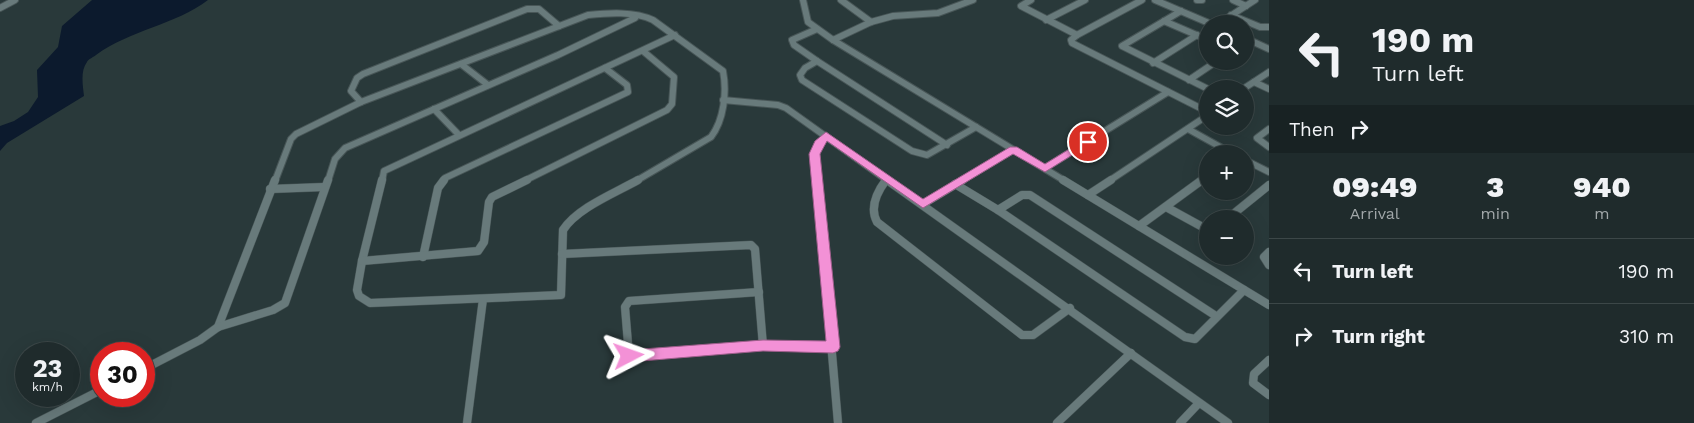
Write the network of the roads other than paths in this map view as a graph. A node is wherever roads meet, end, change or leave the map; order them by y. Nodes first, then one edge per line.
1 (15, 0) edge
2 (803, 0) edge
3 (841, 0) edge
4 (973, 0) edge
5 (1031, 0) edge
6 (1085, 0) edge
7 (1142, 0) edge
8 (1155, 0) edge
9 (1198, 0) edge
10 (1202, 0) edge
11 (1232, 0) edge
12 (1255, 0) edge
13 (1246, 6) junction
14 (0, 8) edge
15 (1181, 11) junction
16 (1231, 15) edge
17 (639, 17) junction
18 (1199, 19) edge
19 (1046, 20) junction
20 (1164, 21) junction
21 (871, 22) junction
22 (1254, 25) edge
23 (559, 26) junction
24 (1269, 27) edge
25 (817, 29) junction
26 (1077, 35) junction
27 (1197, 35) joint
28 (674, 36) junction
29 (833, 40) junction
30 (1254, 42) edge
31 (1269, 49) edge
32 (643, 52) junction
33 (817, 61) junction
34 (1153, 63) junction
35 (461, 64) junction
36 (605, 68) junction
37 (1204, 70) edge
38 (1269, 72) edge
39 (1189, 80) junction
40 (1254, 82) joint
41 (488, 85) junction
42 (1199, 85) edge
43 (1269, 89) edge
44 (1168, 92) junction
45 (723, 100) junction
46 (361, 102) junction
47 (1199, 108) edge
48 (434, 109) junction
49 (1199, 120) edge
50 (976, 127) junction
51 (1188, 129) junction
52 (1269, 129) edge
53 (459, 135) junction
54 (826, 136) junction
55 (947, 144) junction
56 (1217, 145) edge
57 (1269, 147) edge
58 (1013, 150) junction
59 (1254, 164) edge
60 (1045, 168) junction
61 (1269, 172) edge
62 (888, 179) junction
63 (1199, 182) edge
64 (956, 184) junction
65 (1269, 185) edge
66 (324, 186) junction
67 (270, 189) junction
68 (1088, 195) junction
69 (923, 204) junction
70 (1166, 207) junction
71 (998, 210) junction
72 (1238, 210) edge
73 (1199, 225) edge
74 (1139, 226) junction
75 (1269, 252) edge
76 (562, 254) junction
77 (423, 257) junction
78 (362, 261) junction
79 (1269, 265) edge
80 (1244, 290) junction
81 (759, 292) junction
82 (483, 299) junction
83 (1269, 305) edge
84 (1070, 308) junction
85 (1216, 316) junction
86 (218, 327) junction
87 (763, 346) junction
88 (833, 347) junction
89 (1130, 352) junction
90 (1269, 360) edge
91 (155, 362) edge
92 (1269, 395) edge
93 (90, 396) edge
94 (1199, 403) junction
95 (36, 423) edge
96 (467, 423) edge
97 (838, 423) edge
98 (1057, 423) edge
99 (1180, 423) edge
100 (1228, 423) edge

1 - 14 street
2 - 25 street
3 - 21 street
4 - 21 street
5 - 19 street
6 - 19 street
7 - 26 street
8 - 15 street
9 - 10 street
11 - 13 street
12 - 13 street
13 - 16 street
15 - 18 street
15 - 20 street
17 - 23 street
17 - 28 street
17 - 41 street
19 - 26 street
20 - 27 street
20 - 34 street
21 - 29 street
22 - 24 street
23 - 35 street
23 - 46 street
25 - 29 street
25 - 33 street
26 - 44 street
27 - 34 street
28 - 32 street
28 - 45 street
29 - 50 street
30 - 31 street
32 - 36 street
32 - 77 street
33 - 55 street
33 - 55 street
34 - 39 street
35 - 41 street
35 - 46 street
36 - 53 street
36 - 77 street
37 - 39 street
38 - 40 street
39 - 42 street
40 - 43 street
41 - 48 street
44 - 47 street
44 - 60 street
45 - 54 street
45 - 76 street
46 - 67 street
48 - 53 street
48 - 66 street
49 - 51 street
50 - 55 street
50 - 58 street
51 - 56 street
51 - 68 street
52 - 57 street
53 - 78 street
54 - 62 street
54 - 88 street
58 - 60 street
58 - 64 street
59 - 61 street
60 - 68 street
62 - 69 street
62 - 84 street
63 - 70 street
64 - 69 street
64 - 71 street
65 - 72 street
66 - 67 street
66 - 86 street
67 - 86 street
68 - 74 street
69 - 84 street
70 - 73 street
70 - 74 street
71 - 85 street
71 - 85 street
74 - 80 street
75 - 79 street
76 - 81 street
76 - 82 street
77 - 78 street
78 - 82 street
80 - 83 street
80 - 85 street
81 - 87 street
81 - 87 street
82 - 96 street
84 - 89 street
86 - 91 street
87 - 88 street
88 - 97 street
89 - 94 street
89 - 98 street
90 - 92 street
93 - 95 street
94 - 99 street
94 - 100 street

